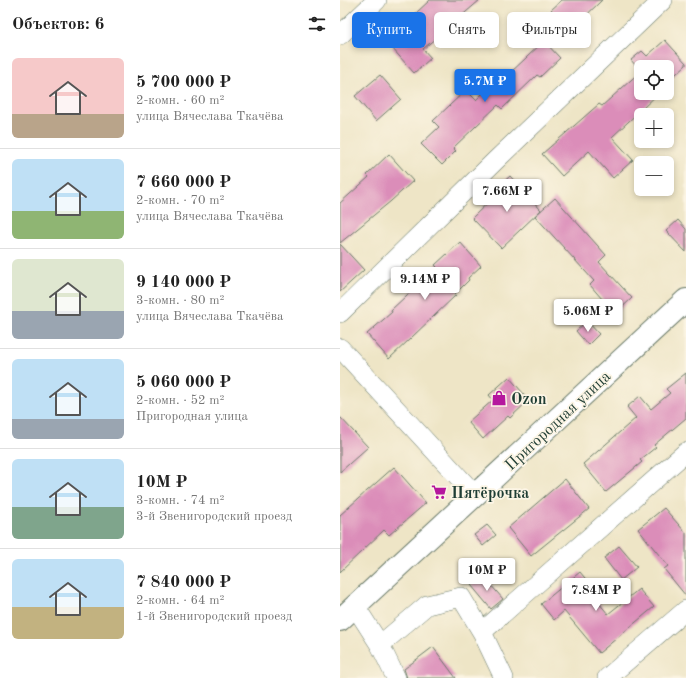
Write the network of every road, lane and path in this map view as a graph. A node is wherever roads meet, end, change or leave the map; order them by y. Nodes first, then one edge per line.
1 (378, 0) edge
2 (663, 0) edge
3 (340, 36) edge
4 (686, 300) edge
5 (340, 312) edge
6 (340, 348) edge
7 (686, 452) edge
8 (475, 495) junction
9 (686, 611) edge
10 (347, 613) edge
11 (482, 632) junction
12 (380, 645) junction
13 (396, 678) edge
14 (504, 678) edge
15 (607, 678) edge

1 - 3 street
2 - 5 street
4 - 8 street, Пригородная улица
6 - 8 street
7 - 11 street
8 - 10 street, Пригородная улица
9 - 15 street
10 - 12 street
11 - 12 street
11 - 14 street
12 - 13 street

